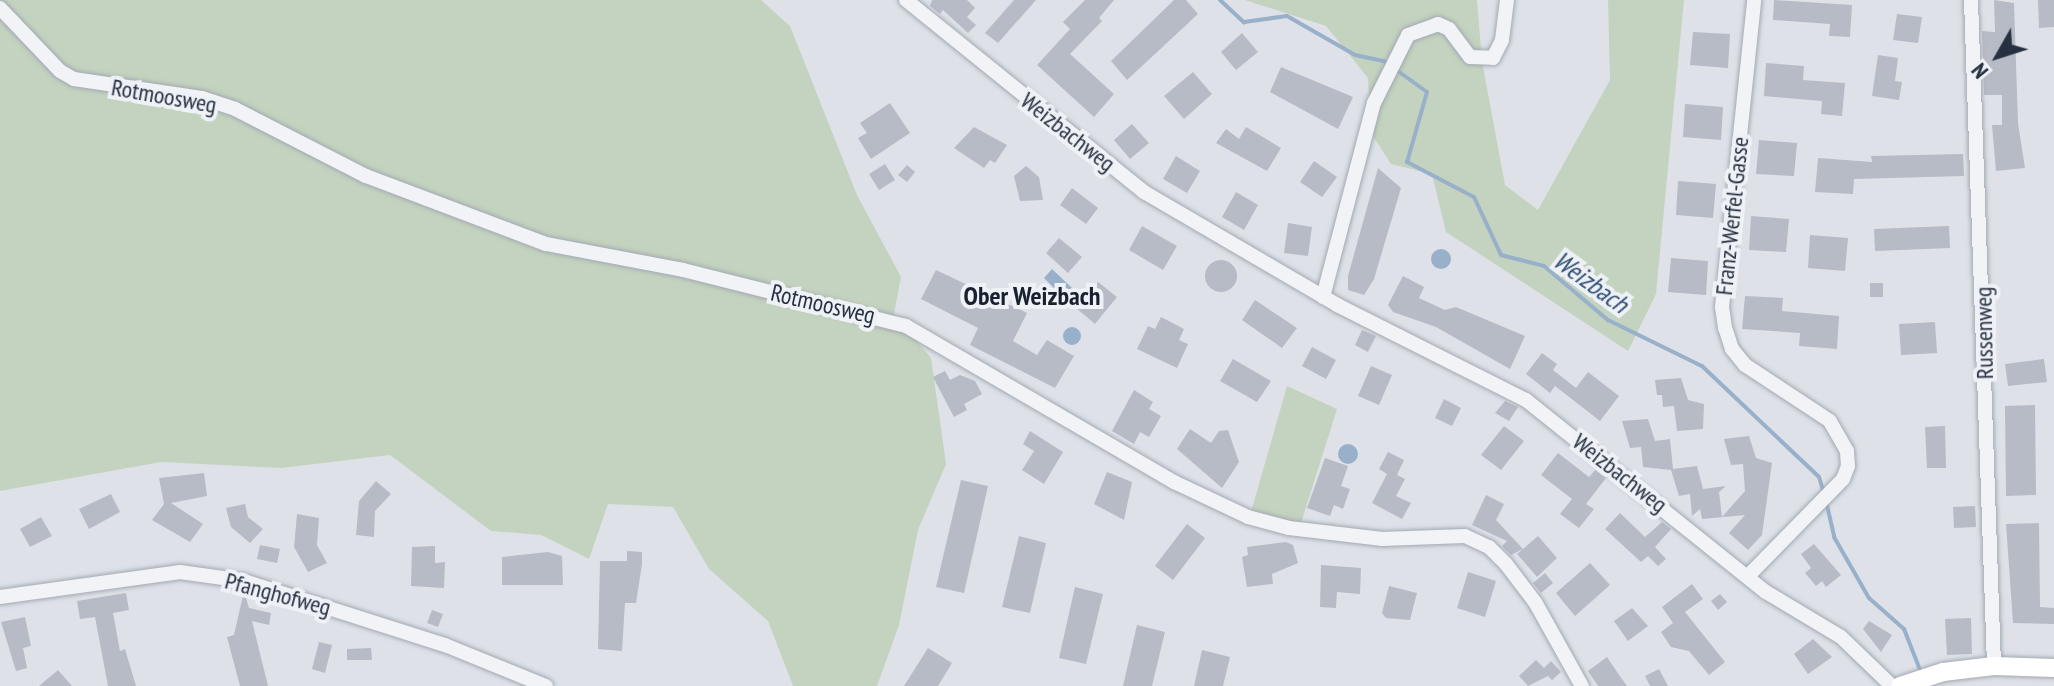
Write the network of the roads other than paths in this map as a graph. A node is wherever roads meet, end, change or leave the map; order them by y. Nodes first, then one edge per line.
1 (906, 0) edge
2 (1507, 0) edge
3 (1754, 0) edge
4 (1971, 0) edge
5 (0, 8) edge
6 (1323, 297) junction
7 (1748, 576) junction
8 (0, 597) edge
9 (1994, 666) junction
10 (2054, 668) edge
11 (1901, 685) edge
12 (546, 686) edge
13 (1582, 686) edge

1 - 6 street, Weizbachweg
2 - 6 street
3 - 7 street, Franz-Werfel-Gasse
4 - 9 street, Russenweg
5 - 13 street, Rotmoosweg
6 - 7 street, Weizbachweg
7 - 11 street, Weizbachweg
8 - 12 street, Pfanghofweg
9 - 10 main road
9 - 11 main road

